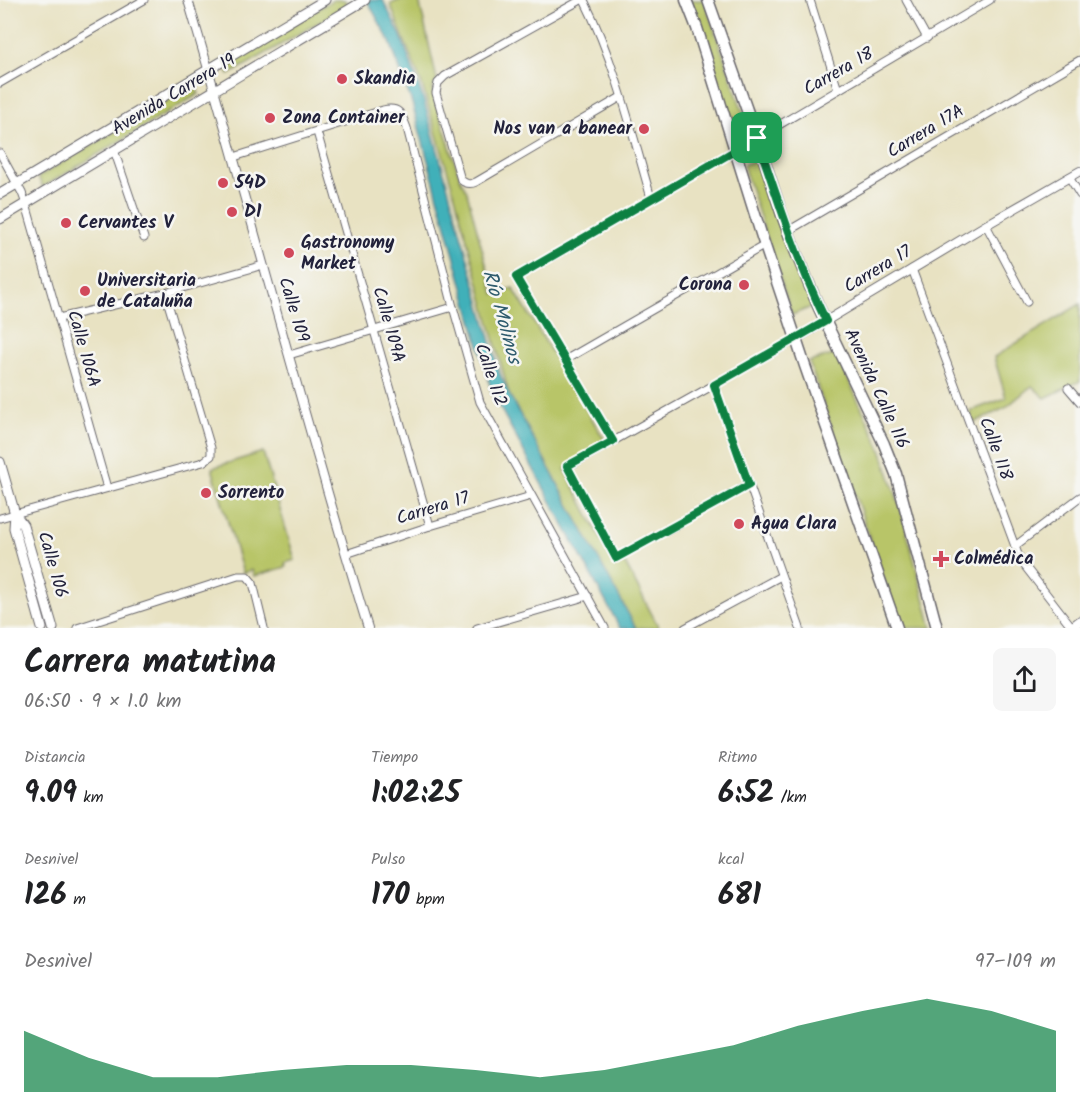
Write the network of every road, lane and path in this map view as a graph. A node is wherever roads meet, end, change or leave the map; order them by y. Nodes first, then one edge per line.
1 (144, 0) edge
2 (188, 0) edge
3 (325, 0) edge
4 (365, 0) edge
5 (582, 0) edge
6 (686, 0) edge
7 (708, 0) edge
8 (810, 0) edge
9 (906, 0) edge
10 (990, 0) edge
11 (927, 38) junction
12 (1080, 60) edge
13 (208, 69) junction
14 (0, 83) edge
15 (214, 90) junction
16 (838, 90) junction
17 (621, 97) junction
18 (318, 132) junction
19 (757, 138) junction
20 (114, 150) junction
21 (735, 150) junction
22 (0, 153) edge
23 (234, 157) junction
24 (1080, 171) edge
25 (1069, 177) junction
26 (17, 184) junction
27 (0, 194) edge
28 (1080, 195) edge
29 (651, 198) junction
30 (26, 204) junction
31 (0, 219) edge
32 (986, 225) junction
33 (788, 231) junction
34 (144, 238) dead end
35 (765, 245) junction
36 (262, 265) junction
37 (912, 269) junction
38 (165, 293) junction
39 (1027, 302) dead end
40 (453, 307) junction
41 (59, 318) junction
42 (826, 321) junction
43 (374, 329) junction
44 (796, 339) junction
45 (289, 355) junction
46 (565, 360) junction
47 (714, 385) junction
48 (1068, 388) dead end
49 (1080, 402) edge
50 (613, 441) junction
51 (0, 462) edge
52 (749, 485) junction
53 (107, 488) junction
54 (531, 496) junction
55 (1080, 497) edge
56 (15, 514) junction
57 (0, 518) edge
58 (430, 526) junction
59 (1015, 546) junction
60 (346, 554) junction
61 (781, 576) junction
62 (588, 596) junction
63 (1080, 621) edge
64 (486, 627) edge
65 (42, 628) edge
66 (52, 628) edge
67 (77, 628) edge
68 (264, 628) edge
69 (369, 628) edge
70 (477, 628) edge
71 (605, 628) edge
72 (686, 628) edge
73 (800, 628) edge
74 (897, 628) edge
75 (937, 628) edge
76 (1071, 628) edge

1 - 14 street
2 - 13 street, Calle 109
3 - 13 main road, Avenida Carrera 19
4 - 15 main road, Avenida Carrera 19
5 - 17 street
5 - 17 street
6 - 21 main road
7 - 19 main road, Avenida Calle 116
8 - 16 street
9 - 11 street
10 - 11 street, Carrera 18
11 - 16 street, Carrera 18
12 - 33 street, Carrera 17A
13 - 15 street, Calle 109
13 - 26 main road, Avenida Carrera 19
15 - 20 main road, Avenida Carrera 19
15 - 23 street, Calle 109
16 - 19 street, Carrera 18
17 - 29 street
18 - 23 street
18 - 40 street, Calle 112
18 - 43 street, Calle 109A
19 - 21 street, Carrera 18
19 - 33 main road, Avenida Calle 116
20 - 30 main road, Avenida Carrera 19
20 - 34 street
21 - 29 street, Carrera 18
21 - 35 main road
22 - 26 street, Calle 106A
23 - 36 street, Calle 109
24 - 25 street, Carrera 17
25 - 28 street
25 - 32 street, Carrera 17
26 - 27 main road, Avenida Carrera 19
26 - 30 street, Calle 106A
29 - 46 street, Carrera 18
30 - 31 main road, Avenida Carrera 19
30 - 41 street, Calle 106A
32 - 37 street, Carrera 17
32 - 39 street
33 - 42 main road, Avenida Calle 116
35 - 44 main road
35 - 46 street
36 - 38 street
36 - 45 street, Calle 109
37 - 42 street, Carrera 17
37 - 59 street, Calle 118
38 - 41 street
38 - 53 street
40 - 43 street
40 - 54 street, Calle 112
41 - 53 street, Calle 106A
42 - 44 street, Carrera 17
42 - 75 main road, Avenida Calle 116
43 - 45 street
43 - 58 street, Calle 109A
44 - 47 street, Carrera 17
44 - 74 main road
45 - 60 street, Calle 109
46 - 50 street
47 - 50 street, Carrera 17
47 - 52 street
48 - 49 street
50 - 52 street, Carrera 17
51 - 56 main road, Calle 106
52 - 61 street
53 - 56 street
54 - 58 street, Carrera 17
54 - 62 street, Calle 112
55 - 59 street
56 - 57 street
56 - 65 main road, Calle 106
56 - 66 main road, Calle 106
58 - 60 street, Carrera 17
59 - 76 street, Calle 118
60 - 69 street, Calle 109
61 - 72 street
61 - 73 street
62 - 64 street
62 - 71 street, Calle 112
63 - 76 main road
64 - 70 street
67 - 68 street

